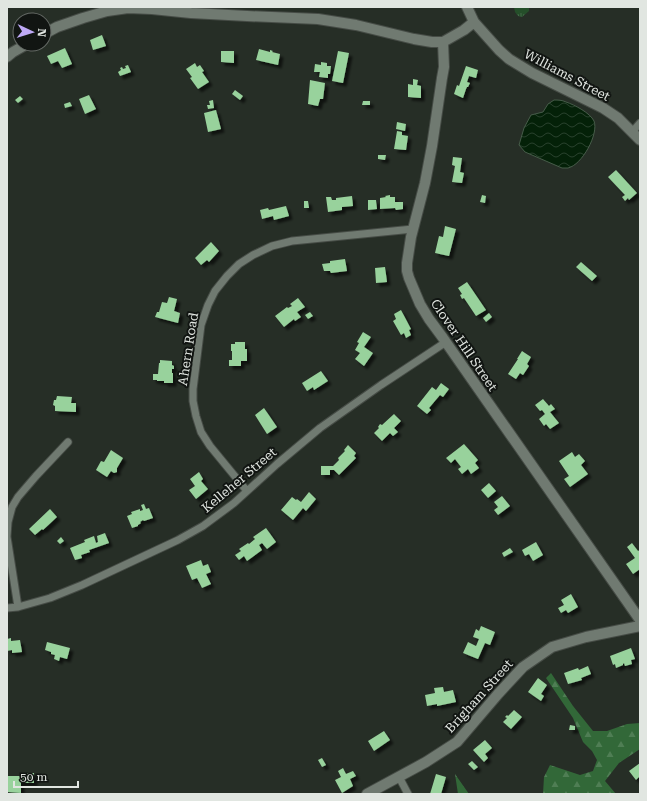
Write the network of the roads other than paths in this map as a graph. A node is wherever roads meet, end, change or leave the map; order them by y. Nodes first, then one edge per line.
1 (468, 7) edge
2 (474, 22) junction
3 (52, 30) edge
4 (443, 42) junction
5 (640, 123) edge
6 (632, 132) junction
7 (640, 140) edge
8 (413, 229) junction
9 (446, 342) junction
10 (68, 442) dead end
11 (247, 491) junction
12 (7, 536) edge
13 (18, 607) junction
14 (7, 608) edge
15 (640, 620) edge
16 (640, 626) edge
17 (399, 777) junction
18 (367, 794) edge
19 (408, 794) edge

1 - 2 street, Williams Street
2 - 4 street
2 - 6 street, Williams Street
3 - 4 street
4 - 8 street, Clover Hill Street
5 - 6 street
6 - 7 street, Williams Street
8 - 9 street, Clover Hill Street
8 - 11 street, Ahern Road
9 - 11 street, Kelleher Street
9 - 15 street, Clover Hill Street
10 - 12 street
11 - 13 street, Kelleher Street
12 - 13 street
13 - 14 street, Kelleher Street
16 - 17 street, Brigham Street
17 - 18 street, Brigham Street
17 - 19 street

